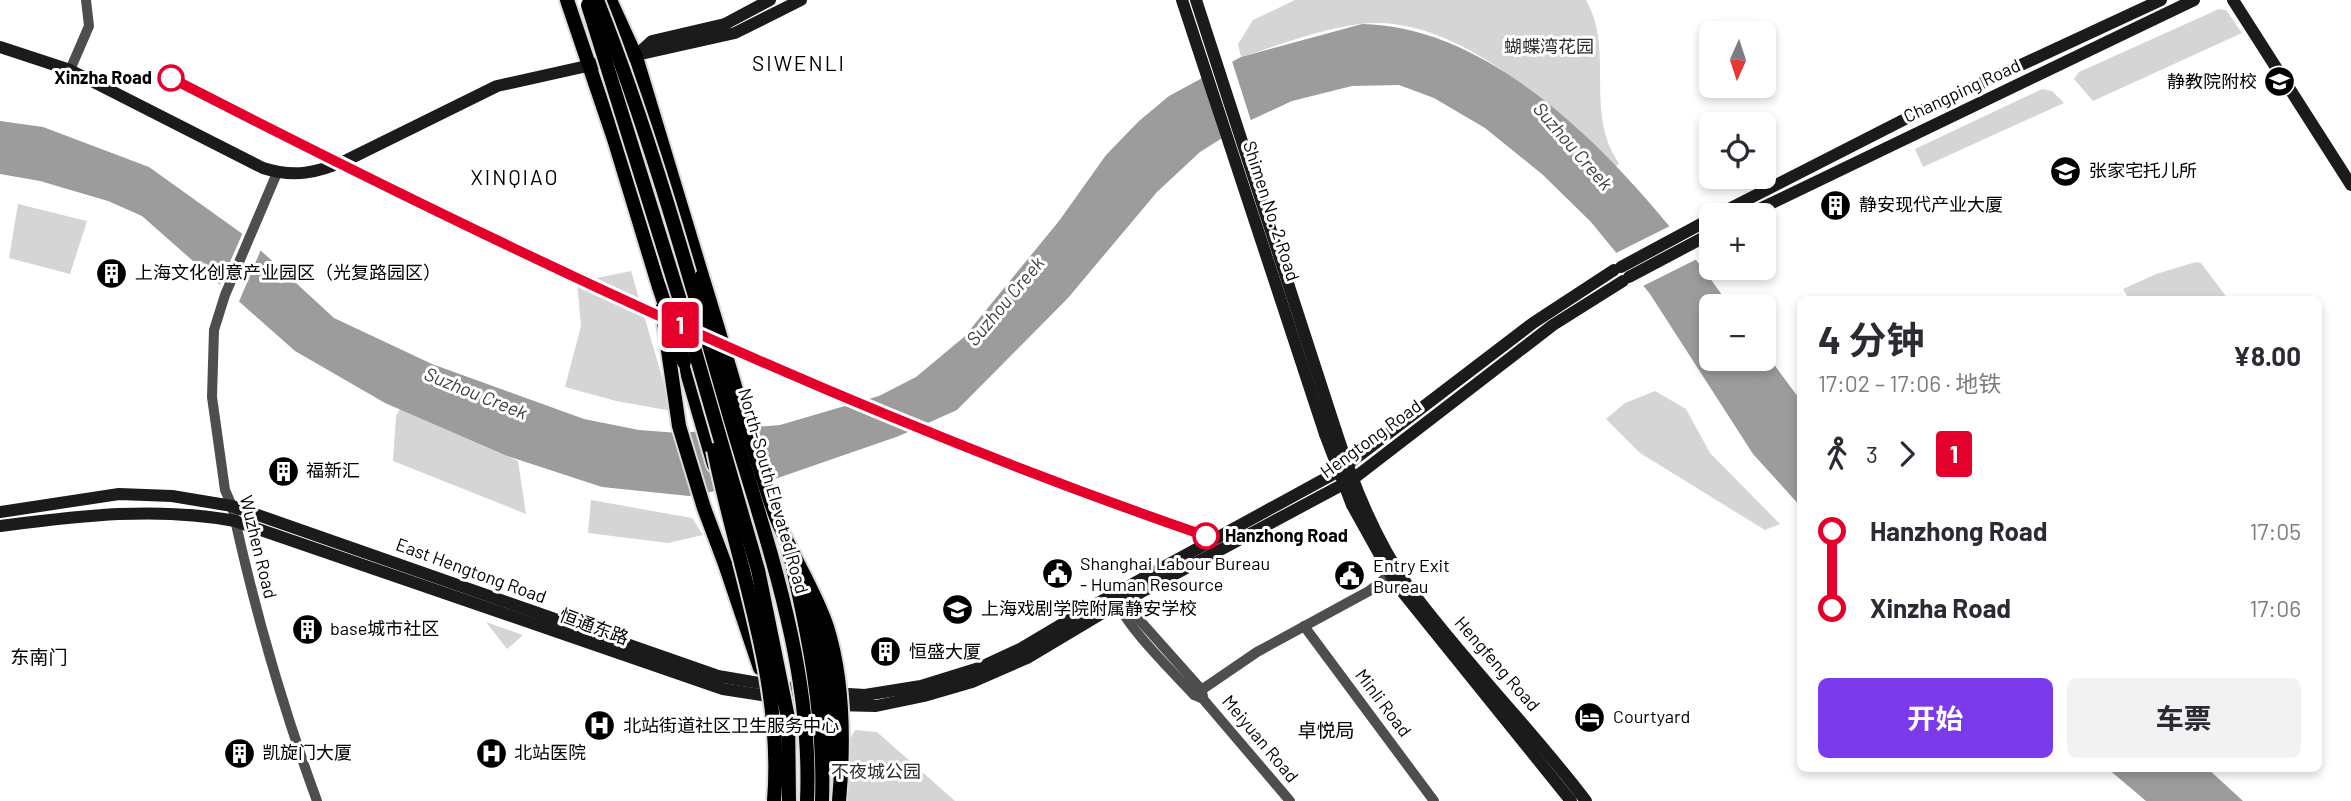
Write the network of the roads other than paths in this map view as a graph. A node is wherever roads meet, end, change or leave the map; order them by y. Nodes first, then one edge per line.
1 (86, 0) edge
2 (567, 0) edge
3 (587, 0) edge
4 (597, 0) edge
5 (610, 0) edge
6 (770, 0) edge
7 (801, 0) edge
8 (1182, 0) edge
9 (1196, 0) edge
10 (2161, 0) edge
11 (2194, 0) edge
12 (2233, 0) edge
13 (0, 47) edge
14 (636, 57) junction
15 (591, 67) junction
16 (70, 70) junction
17 (277, 173) junction
18 (2351, 185) edge
19 (1741, 203) edge
20 (1772, 203) edge
21 (1699, 229) edge
22 (1699, 236) edge
23 (1689, 238) junction
24 (659, 287) junction
25 (712, 352) junction
26 (696, 356) junction
27 (1331, 432) junction
28 (1345, 475) junction
29 (723, 497) junction
30 (771, 503) junction
31 (232, 506) junction
32 (0, 512) edge
33 (235, 522) junction
34 (0, 526) edge
35 (788, 546) junction
36 (1394, 572) junction
37 (809, 588) junction
38 (1119, 600) junction
39 (1304, 626) junction
40 (766, 692) junction
41 (1199, 694) junction
42 (812, 697) junction
43 (1578, 799) edge
44 (317, 801) edge
45 (774, 801) edge
46 (789, 801) edge
47 (807, 801) edge
48 (815, 801) edge
49 (822, 801) edge
50 (831, 801) edge
51 (839, 801) edge
52 (1290, 801) edge
53 (1434, 801) edge

1 - 16 street
2 - 15 main road
3 - 26 main road, North-South Elevated Road, bridge
4 - 25 main road, North-South Elevated Road, bridge
5 - 14 main road
6 - 14 main road
7 - 14 main road
8 - 27 main road, Shimen No. 2 Road, bridge
9 - 27 main road, Shimen No. 2 Road, bridge
10 - 19 main road, Changping Road
11 - 20 main road, Changping Road
12 - 18 main road
13 - 16 main road
14 - 15 main road
14 - 30 main road, bridge
15 - 17 main road
15 - 24 main road
16 - 17 main road
17 - 31 street, Wuzhen Road
21 - 23 main road
22 - 23 main road
23 - 28 main road, Hengtong Road
23 - 28 main road, Hengtong Road
24 - 29 main road, bridge
24 - 40 main road, bridge
25 - 30 main road, bridge
25 - 47 main road, North-South Elevated Road, bridge
26 - 29 main road, bridge
26 - 46 main road, North-South Elevated Road, bridge
27 - 28 main road, Hengfeng Road
28 - 36 main road, Hengfeng Road
28 - 38 main road, Hengtong Road
29 - 45 main road, bridge
30 - 35 main road, bridge
31 - 32 main road, East Hengtong Road
31 - 33 street, Wuzhen Road
31 - 40 main road, East Hengtong Road
33 - 34 main road, 恒通东路
33 - 40 main road, 恒通东路
33 - 44 street, Wuzhen Road
35 - 37 main road, bridge
35 - 49 main road, bridge
36 - 39 street
36 - 43 main road, Hengfeng Road
37 - 50 main road, bridge
37 - 51 main road, bridge
38 - 41 street, Meiyuan Road
38 - 42 main road, Hengtong Road
39 - 41 street
39 - 53 street, Minli Road
40 - 42 main road, 恒通东路
40 - 45 main road
41 - 52 street, Meiyuan Road
42 - 48 main road

